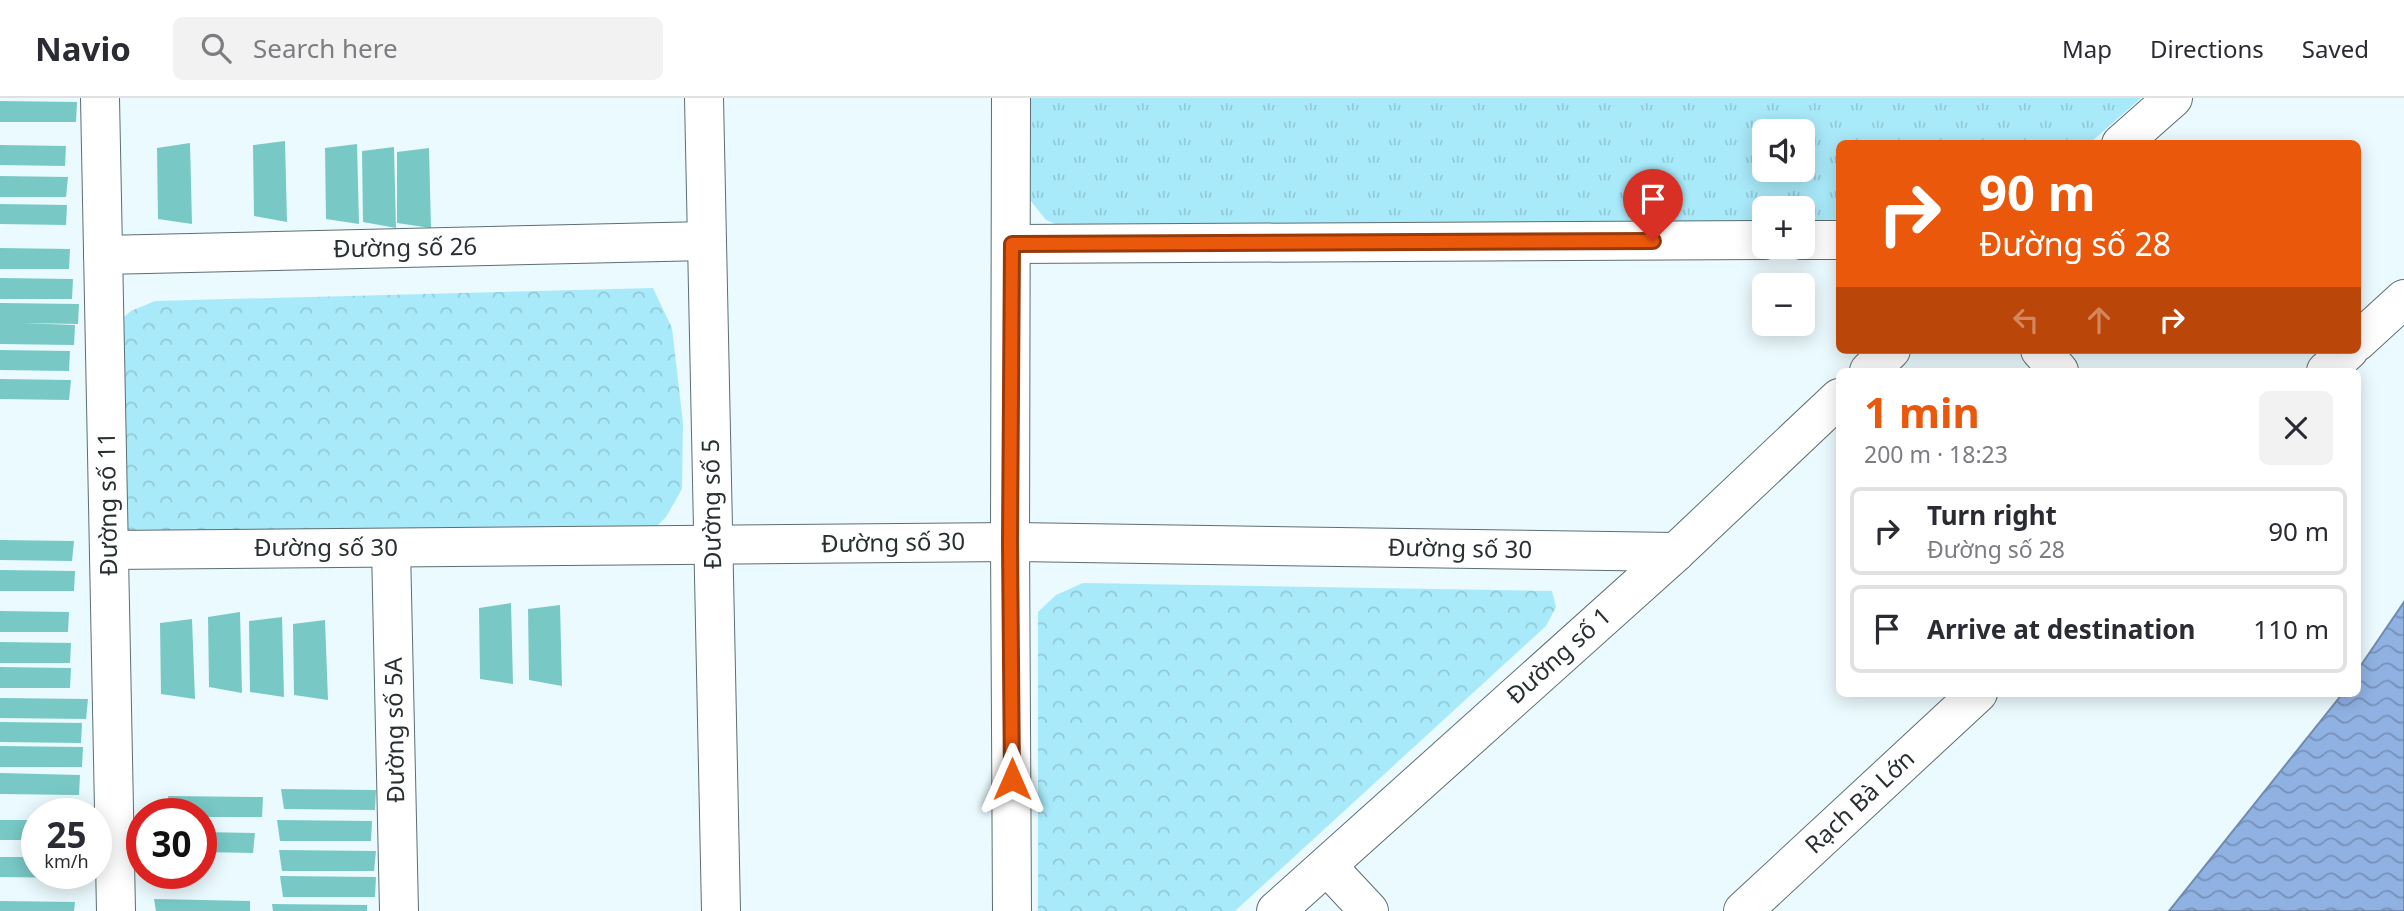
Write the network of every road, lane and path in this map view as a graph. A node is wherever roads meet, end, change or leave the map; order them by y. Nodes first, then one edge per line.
1 (100, 98) edge
2 (704, 98) edge
3 (1011, 98) edge
4 (2173, 98) edge
5 (2126, 140) edge
6 (1752, 240) edge
7 (1815, 240) edge
8 (1836, 240) edge
9 (707, 241) junction
10 (1012, 244) junction
11 (103, 255) junction
12 (2404, 299) edge
13 (2361, 338) edge
14 (1887, 354) edge
15 (2044, 354) edge
16 (2344, 354) edge
17 (1871, 368) edge
18 (2056, 368) edge
19 (2329, 368) edge
20 (1836, 401) edge
21 (1010, 542) junction
22 (713, 546) junction
23 (391, 548) junction
24 (109, 550) junction
25 (1676, 552) junction
26 (1974, 697) edge
27 (1327, 866) junction
28 (116, 911) edge
29 (400, 911) edge
30 (721, 911) edge
31 (1012, 911) edge
32 (1276, 911) edge
33 (1369, 911) edge
34 (1743, 911) edge

1 - 11 street, Đường số 11
2 - 9 street, Đường số 5
3 - 10 street
4 - 5 street
6 - 10 street
7 - 8 street
9 - 11 street, Đường số 26
9 - 22 street, Đường số 5
10 - 21 street
11 - 24 street, Đường số 11
12 - 13 street
14 - 17 street
15 - 18 street
16 - 19 street
20 - 25 street, Đường số 1
21 - 22 street, Đường số 30
21 - 25 street, Đường số 30
21 - 31 street
22 - 23 street, Đường số 30
22 - 30 street, Đường số 5
23 - 24 street, Đường số 30
23 - 29 street, Đường số 5A
24 - 28 street, Đường số 11
25 - 27 street, Đường số 1
26 - 34 street, Rạch Bà Lớn
27 - 32 street, Đường số 1
27 - 33 street

